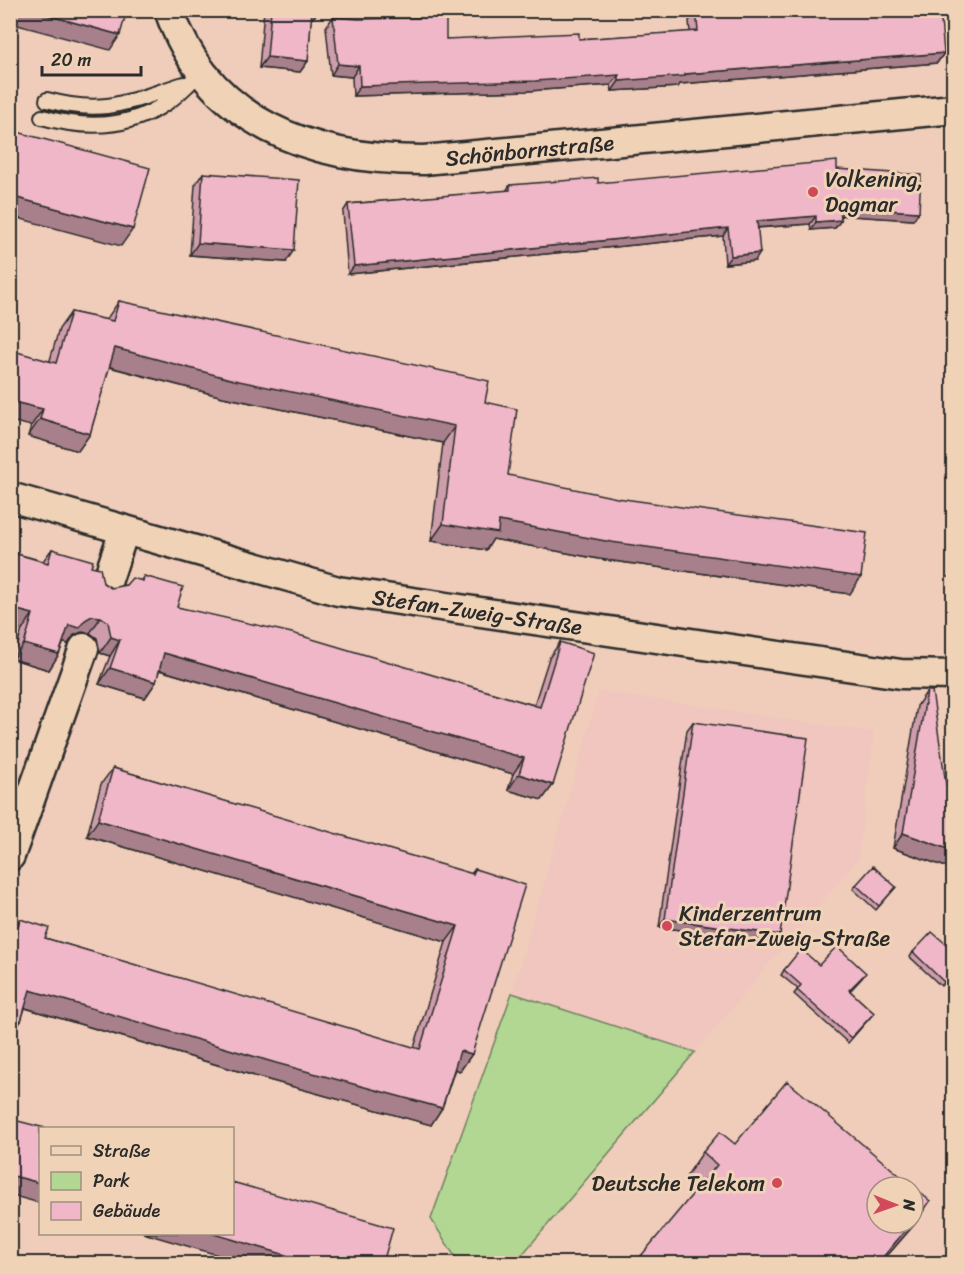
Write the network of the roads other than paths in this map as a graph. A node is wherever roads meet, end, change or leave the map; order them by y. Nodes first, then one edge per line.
1 (169, 10) edge
2 (194, 78) junction
3 (47, 100) dead end
4 (954, 109) edge
5 (42, 117) dead end
6 (10, 497) edge
7 (124, 531) junction
8 (105, 588) edge
9 (84, 648) edge
10 (954, 675) edge
11 (10, 856) edge

1 - 2 street, Schönbornstraße
2 - 3 lane
2 - 4 street, Schönbornstraße
2 - 5 lane
6 - 7 street, Stefan-Zweig-Straße
7 - 8 street
7 - 10 street, Stefan-Zweig-Straße
9 - 11 street

